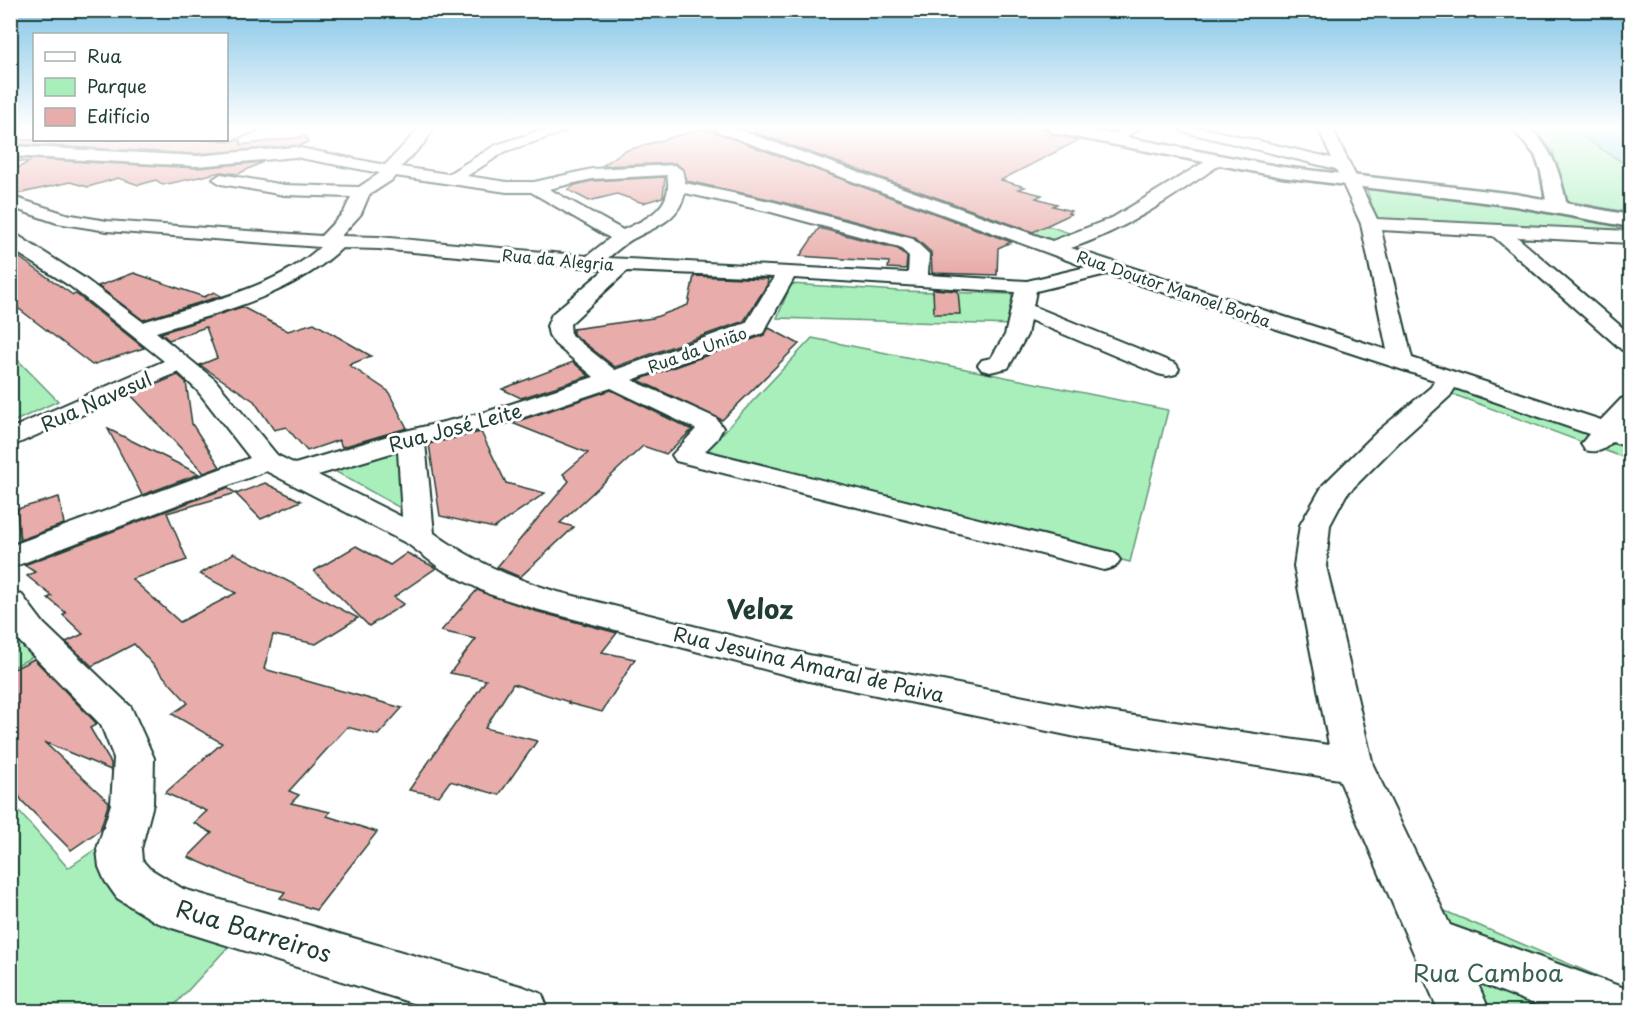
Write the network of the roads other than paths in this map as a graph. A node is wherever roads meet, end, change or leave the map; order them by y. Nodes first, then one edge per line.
1 (387, 176) edge
2 (428, 176) edge
3 (456, 176) edge
4 (584, 176) edge
5 (628, 176) edge
6 (874, 176) edge
7 (1193, 176) edge
8 (1348, 176) edge
9 (1358, 176) edge
10 (1551, 176) edge
11 (676, 178) junction
12 (451, 179) junction
13 (221, 180) dead end
14 (534, 187) junction
15 (362, 192) junction
16 (10, 201) edge
17 (1557, 206) junction
18 (965, 208) junction
19 (1630, 220) edge
20 (1370, 224) junction
21 (1500, 232) junction
22 (622, 237) junction
23 (1630, 237) edge
24 (10, 239) edge
25 (1077, 241) junction
26 (331, 242) junction
27 (1054, 247) junction
28 (590, 262) junction
29 (622, 266) junction
30 (1108, 268) junction
31 (787, 272) junction
32 (918, 279) junction
33 (1027, 287) junction
34 (1024, 310) junction
35 (140, 330) junction
36 (1630, 345) edge
37 (181, 362) junction
38 (1402, 364) junction
39 (990, 365) dead end
40 (1167, 369) dead end
41 (613, 380) junction
42 (1445, 384) junction
43 (1630, 404) edge
44 (411, 438) junction
45 (1610, 438) edge
46 (10, 439) edge
47 (1630, 460) edge
48 (281, 467) junction
49 (419, 537) junction
50 (10, 558) edge
51 (1104, 560) dead end
52 (10, 603) edge
53 (1353, 765) junction
54 (1433, 942) junction
55 (524, 1011) edge
56 (1465, 1011) edge
57 (1622, 1011) edge

1 - 15 street
2 - 12 street
3 - 12 street
4 - 14 street
5 - 11 street
6 - 18 street, Rua Doutor Manoel Borba
7 - 25 street
8 - 20 street
9 - 17 main road
10 - 17 main road
11 - 22 street
11 - 32 street
12 - 14 street
13 - 15 street
14 - 22 street
15 - 26 street
16 - 26 street, Rua da Alegria
17 - 19 main road
18 - 25 street, Rua Doutor Manoel Borba
18 - 27 street, Rua Doutor Manoel Borba
20 - 21 street
20 - 38 street
21 - 23 street
21 - 36 street
22 - 28 street
24 - 35 street
25 - 27 street
26 - 28 street, Rua da Alegria
26 - 35 street
27 - 30 street, Rua Doutor Manoel Borba
28 - 29 street, Rua da Alegria
29 - 31 street, Rua da Alegria
29 - 41 street
30 - 33 street, Rua da Alegria
30 - 38 street, Rua Doutor Manoel Borba
31 - 32 street, Rua da Alegria
31 - 41 street, Rua da União
32 - 33 street, Rua da Alegria
33 - 34 street
34 - 39 street
34 - 40 street
35 - 37 street
37 - 46 street, Rua Navesul
37 - 48 street
38 - 42 street, Rua Doutor Manoel Borba
41 - 44 street, Rua José Leite
41 - 51 street
42 - 45 street, Rua Doutor Manoel Borba
42 - 53 street
43 - 45 street
44 - 48 street, Rua José Leite
44 - 49 street
45 - 47 street, Rua Doutor Manoel Borba
48 - 49 street, Rua Jesuina Amaral de Paiva
48 - 50 street, Rua José Leite
49 - 53 street, Rua Jesuina Amaral de Paiva
52 - 55 street, Rua Barreiros
53 - 54 street
54 - 56 street
54 - 57 street

